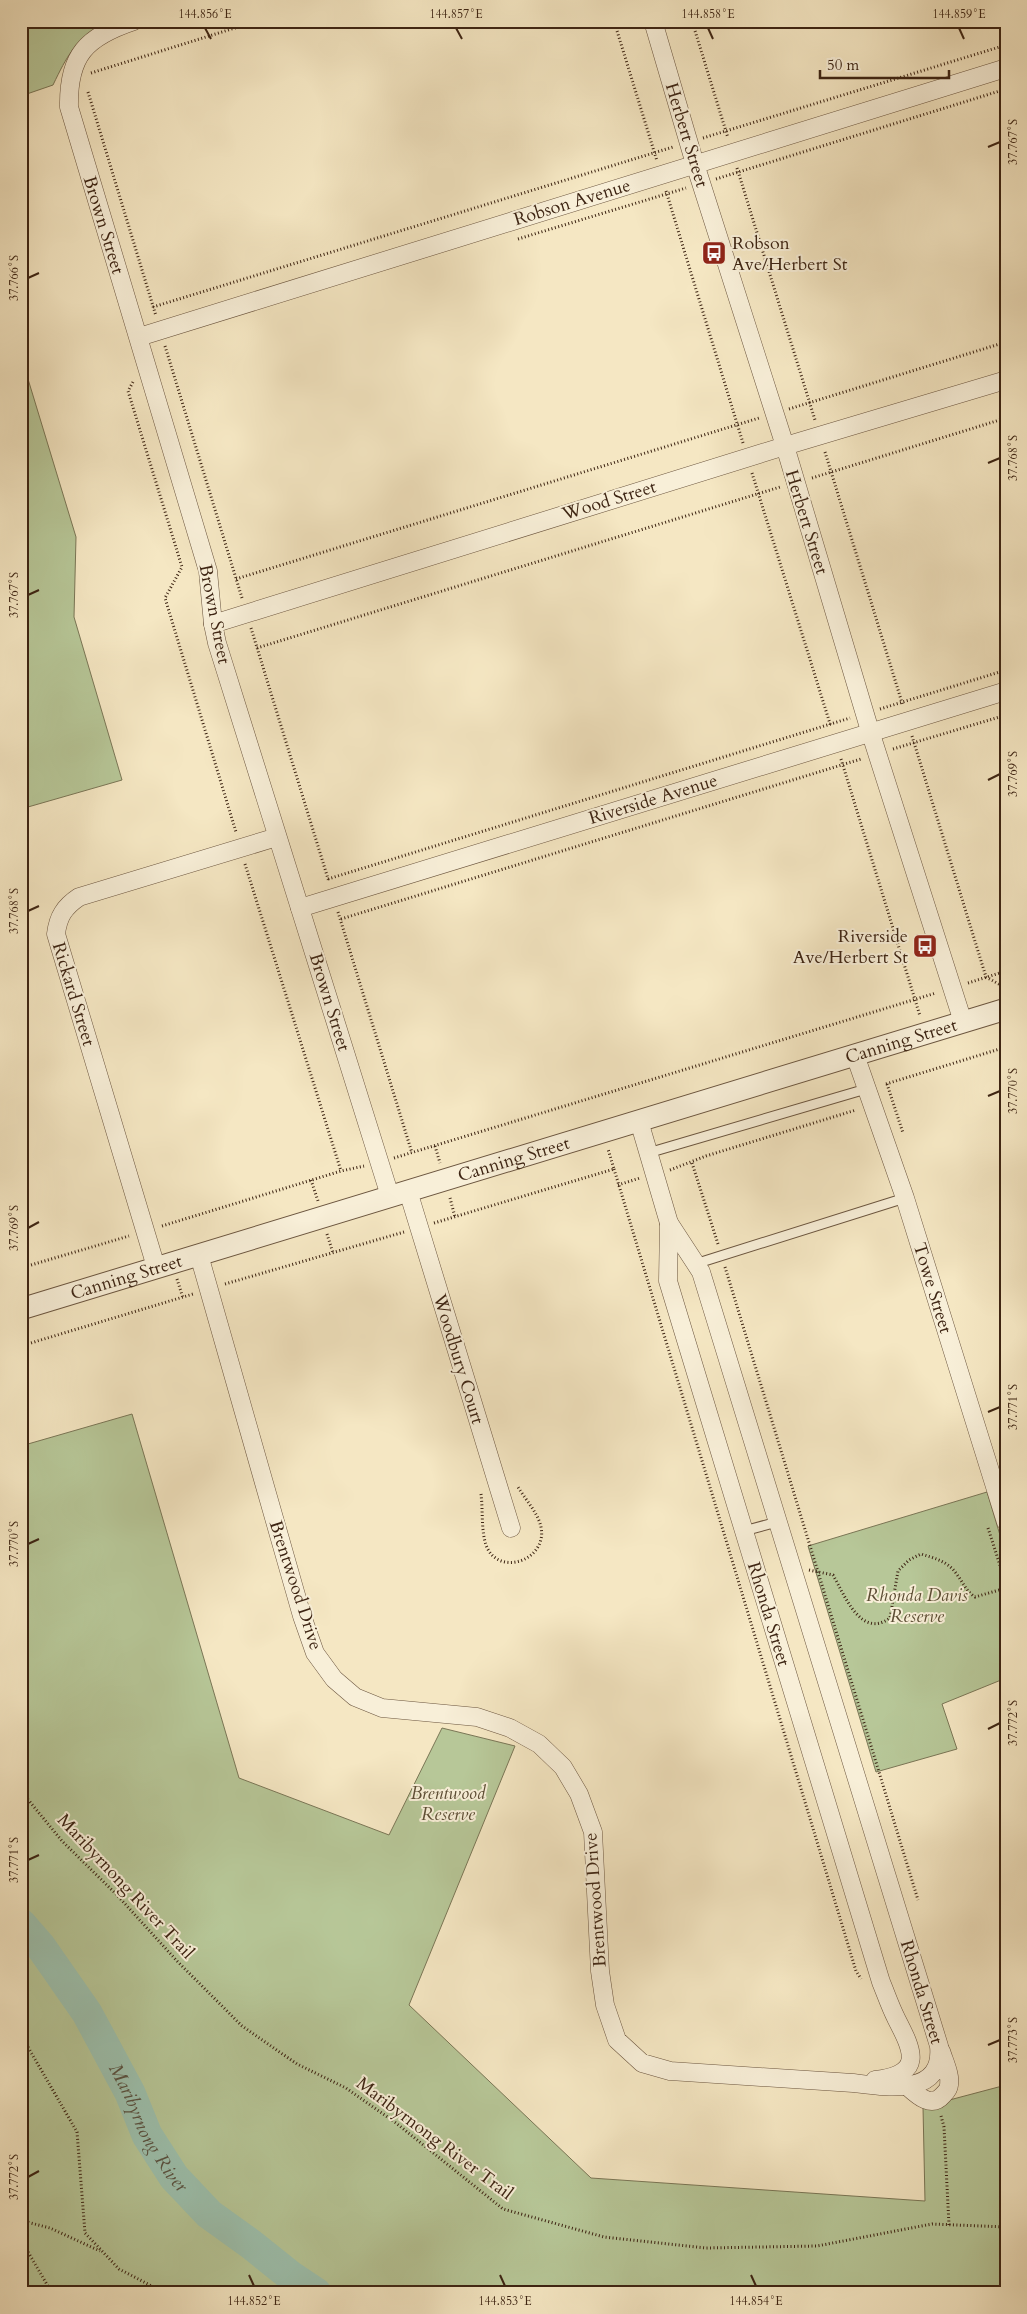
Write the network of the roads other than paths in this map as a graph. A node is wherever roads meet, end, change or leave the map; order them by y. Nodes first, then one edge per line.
1 (134, 21) edge
2 (653, 21) edge
3 (1006, 68) edge
4 (695, 164) junction
5 (139, 336) junction
6 (1006, 380) edge
7 (784, 446) junction
8 (213, 624) junction
9 (1006, 691) edge
10 (870, 731) junction
11 (277, 837) junction
12 (300, 908) junction
13 (1006, 1009) edge
14 (963, 1022) junction
15 (855, 1056) junction
16 (866, 1088) junction
17 (639, 1121) junction
18 (648, 1153) junction
19 (399, 1194) junction
20 (905, 1198) junction
21 (669, 1223) junction
22 (199, 1255) junction
23 (695, 1264) junction
24 (164, 1265) junction
25 (21, 1308) edge
26 (777, 1522) junction
27 (1006, 1522) edge
28 (511, 1528) dead end
29 (744, 1531) junction
30 (940, 2046) junction
31 (853, 2083) junction
32 (907, 2086) junction

1 - 5 street, Brown Street
2 - 4 street, Herbert Street
3 - 4 street, Robson Avenue
4 - 5 street, Robson Avenue
4 - 7 street, Herbert Street
5 - 8 street, Brown Street
6 - 7 street, Wood Street
7 - 8 street, Wood Street
7 - 10 street, Herbert Street
8 - 11 street, Brown Street
9 - 10 street, Riverside Avenue
10 - 12 street, Riverside Avenue
10 - 14 street, Herbert Street
11 - 12 street, Brown Street
11 - 24 street, Rickard Street
12 - 19 street, Brown Street
13 - 14 street, Canning Street
14 - 15 street, Canning Street
15 - 16 street, Towe Street
15 - 17 street, Canning Street
16 - 18 lane
16 - 20 street, Towe Street
17 - 18 street, Rhonda Street
17 - 19 street, Canning Street
18 - 21 street, Rhonda Street
19 - 22 street, Canning Street
19 - 28 street, Woodbury Court
20 - 23 lane
20 - 27 street, Towe Street
21 - 23 street, Rhonda Street
21 - 29 street, Rhonda Street
22 - 24 street, Canning Street
22 - 31 street, Brentwood Drive
23 - 26 street, Rhonda Street
24 - 25 street, Canning Street
26 - 29 lane
26 - 30 street, Rhonda Street
29 - 31 street, Rhonda Street
30 - 32 street, Rhonda Street
30 - 32 street
31 - 32 street, Rhonda Street

